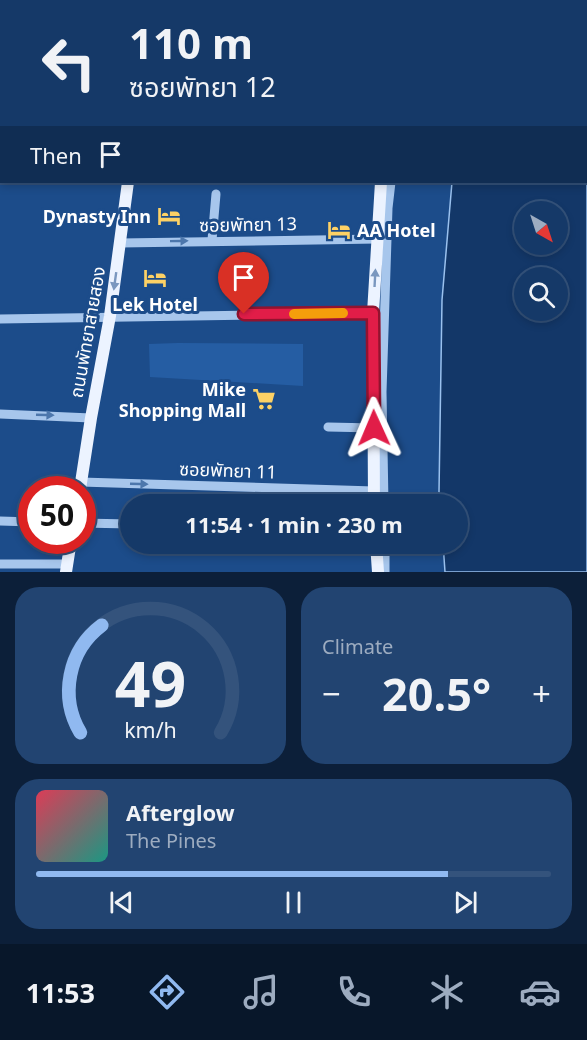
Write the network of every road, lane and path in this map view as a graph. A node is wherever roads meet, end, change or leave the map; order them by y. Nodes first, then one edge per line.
1 (128, 183) edge
2 (381, 183) edge
3 (391, 183) edge
4 (216, 194) dead end
5 (377, 239) junction
6 (212, 240) junction
7 (120, 243) junction
8 (373, 313) junction
9 (110, 316) junction
10 (0, 319) edge
11 (0, 414) edge
12 (91, 418) junction
13 (328, 427) dead end
14 (374, 428) junction
15 (81, 476) edge
16 (96, 485) edge
17 (374, 490) junction
18 (374, 494) edge
19 (384, 494) edge
20 (0, 520) edge
21 (18, 521) edge
22 (96, 523) edge
23 (120, 524) edge
24 (377, 554) edge
25 (385, 554) edge
26 (0, 564) edge
27 (66, 568) edge
28 (378, 572) edge
29 (385, 572) edge

1 - 7 main road, ถนนพัทยาสายสอง
2 - 5 main road
3 - 19 street
4 - 6 street
5 - 6 street, ซอยพัทยา 13
8 -> 5 main road
7 -> 6 street, ซอยพัทยา 13
7 -> 9 main road, ถนนพัทยาสายสอง
8 - 9 street
8 - 14 main road
9 - 10 street
9 - 12 main road, ถนนพัทยาสายสอง
11 -> 12 street
12 - 15 main road, ถนนพัทยาสายสอง
13 - 14 street
14 - 17 main road
16 -> 17 street, ซอยพัทยา 11
17 - 18 main road
20 - 21 street
22 - 23 street
24 - 28 main road
25 - 29 street
26 - 27 street

